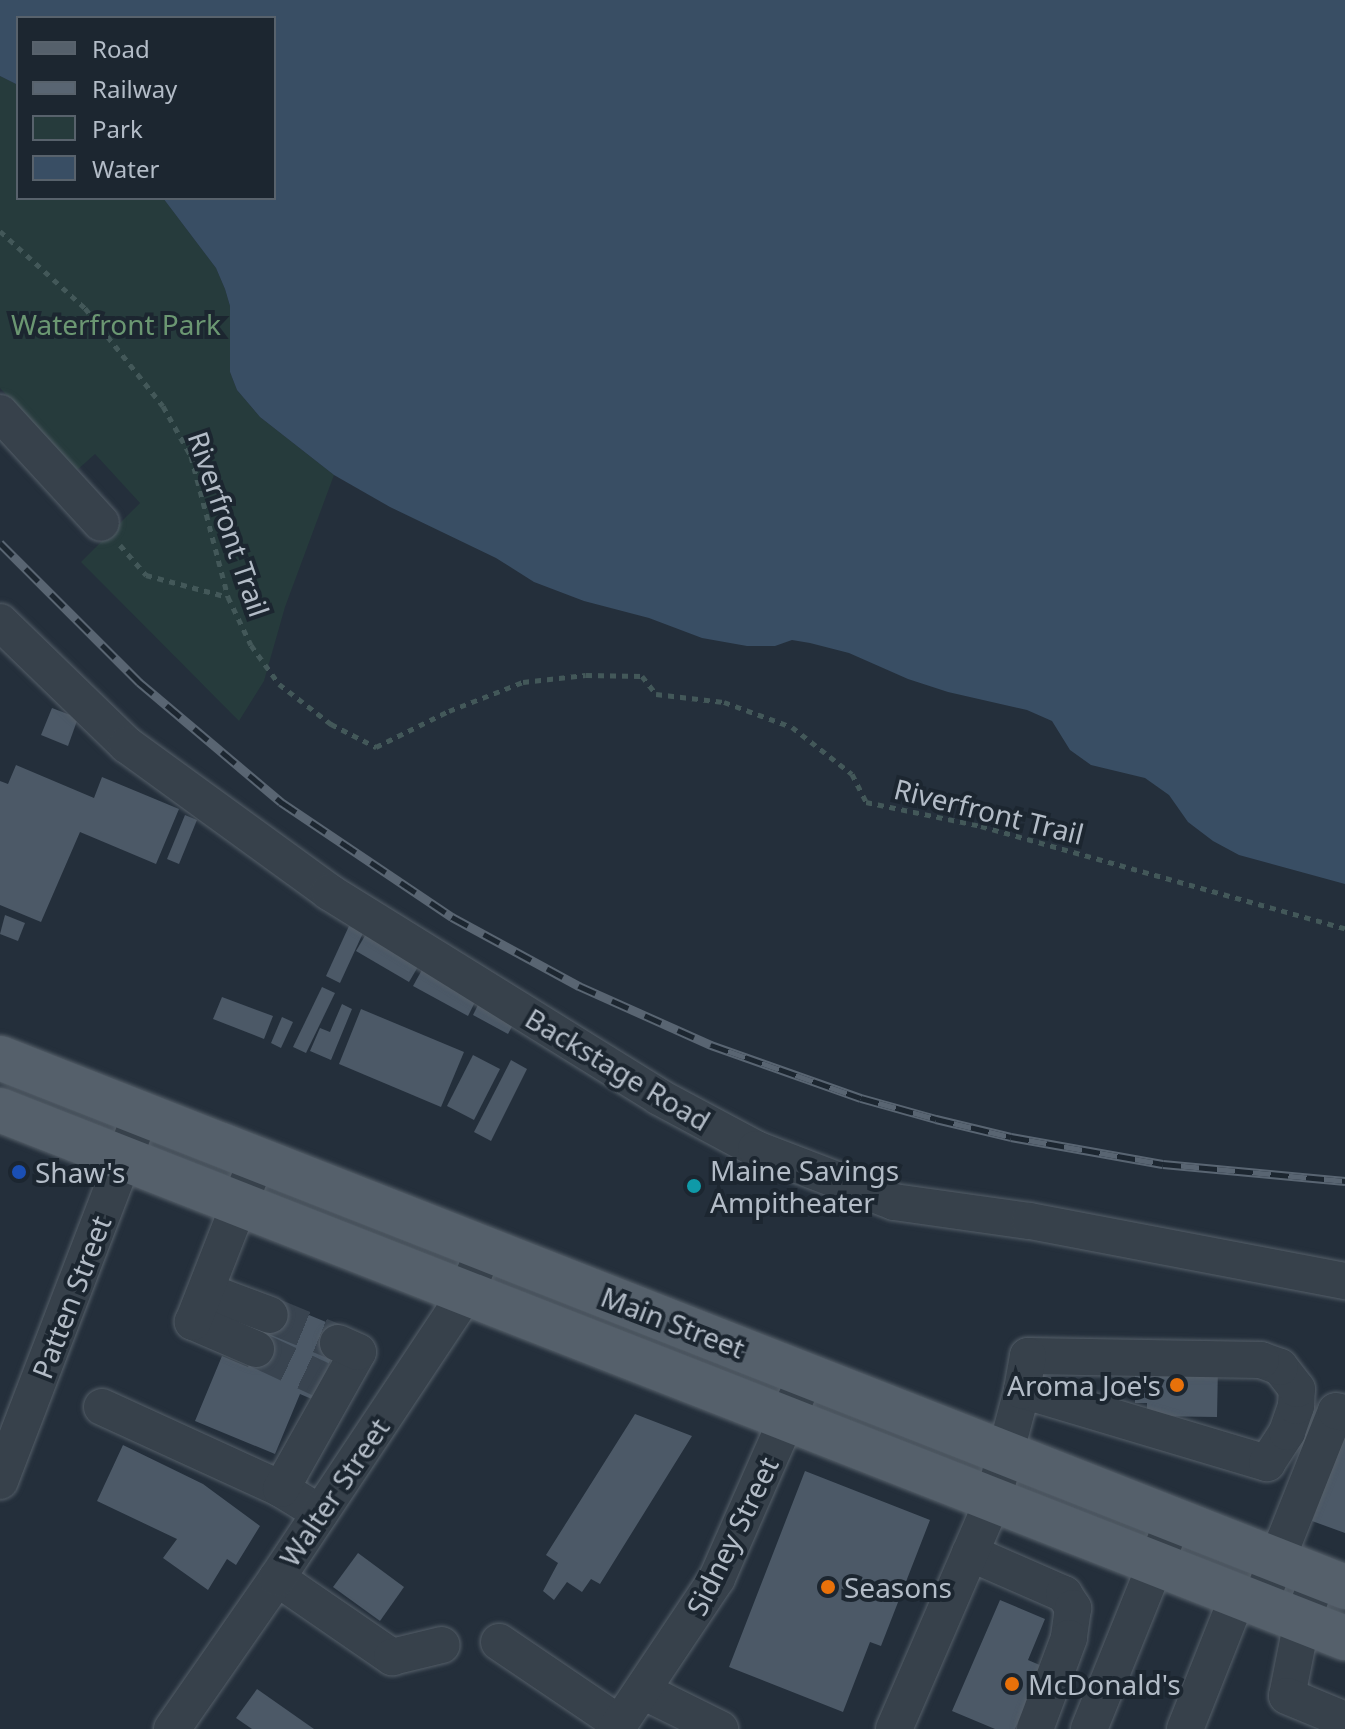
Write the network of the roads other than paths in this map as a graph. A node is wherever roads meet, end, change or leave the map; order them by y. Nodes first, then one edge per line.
1 (0, 413) edge
2 (101, 523) road end
3 (0, 622) edge
4 (0, 1058) edge
5 (0, 1110) edge
6 (141, 1114) junction
7 (124, 1159) junction
8 (257, 1159) junction
9 (240, 1205) junction
10 (485, 1248) junction
11 (1345, 1281) edge
12 (206, 1291) junction
13 (466, 1293) junction
14 (270, 1315) tunnel mouth
15 (338, 1343) tunnel mouth
16 (256, 1349) tunnel mouth
17 (806, 1375) junction
18 (330, 1386) junction
19 (1022, 1390) junction
20 (102, 1407) dead end
21 (1345, 1413) edge
22 (787, 1419) junction
23 (383, 1420) junction
24 (1005, 1453) junction
25 (0, 1481) edge
26 (281, 1489) junction
27 (993, 1500) junction
28 (320, 1513) junction
29 (1174, 1519) junction
30 (970, 1553) junction
31 (1277, 1560) junction
32 (1156, 1564) junction
33 (277, 1578) junction
34 (1249, 1600) junction
35 (1331, 1610) edge
36 (499, 1642) dead end
37 (442, 1645) dead end
38 (643, 1691) junction
39 (1345, 1720) edge
40 (618, 1727) edge
41 (172, 1729) edge
42 (720, 1729) edge
43 (894, 1729) edge
44 (1035, 1729) edge
45 (1089, 1729) edge
46 (1185, 1729) edge

1 - 2 street
3 - 11 street, Backstage Road
4 - 6 main road, Main Street
5 - 7 main road, Main Street
6 - 7 street, Patten Street
6 - 8 main road, Main Street
7 - 9 main road, Main Street
7 - 25 street, Patten Street
8 - 9 street
8 - 10 main road, Main Street
9 - 12 street
9 - 13 main road, Main Street
10 - 13 street, Walter Street
10 - 17 main road, Main Street
12 - 14 street
12 - 16 street
13 - 22 main road, Main Street
13 - 23 street, Walter Street
15 - 18 street
17 - 22 street, Sidney Street
17 - 24 main road, Main Street
18 - 23 street
18 - 26 street
19 - 19 street
19 - 24 street
20 - 26 street
21 - 31 street
22 - 27 main road, Main Street
22 - 38 street, Sidney Street
23 - 28 street, Walter Street
24 - 27 street
24 - 29 main road, Main Street
26 - 28 street
27 - 30 street
27 - 32 main road, Main Street
28 - 33 street, Walter Street
29 - 31 main road, Main Street
29 - 32 street
30 - 43 street
30 - 44 street
31 - 34 street
31 - 35 main road, Main Street
32 - 34 main road, Main Street
32 - 45 street
33 - 37 street
33 - 41 street, Walter Street
34 - 35 main road, Main Street
34 - 46 street
35 - 39 street
36 - 40 street
38 - 40 street, Sidney Street
38 - 42 street

